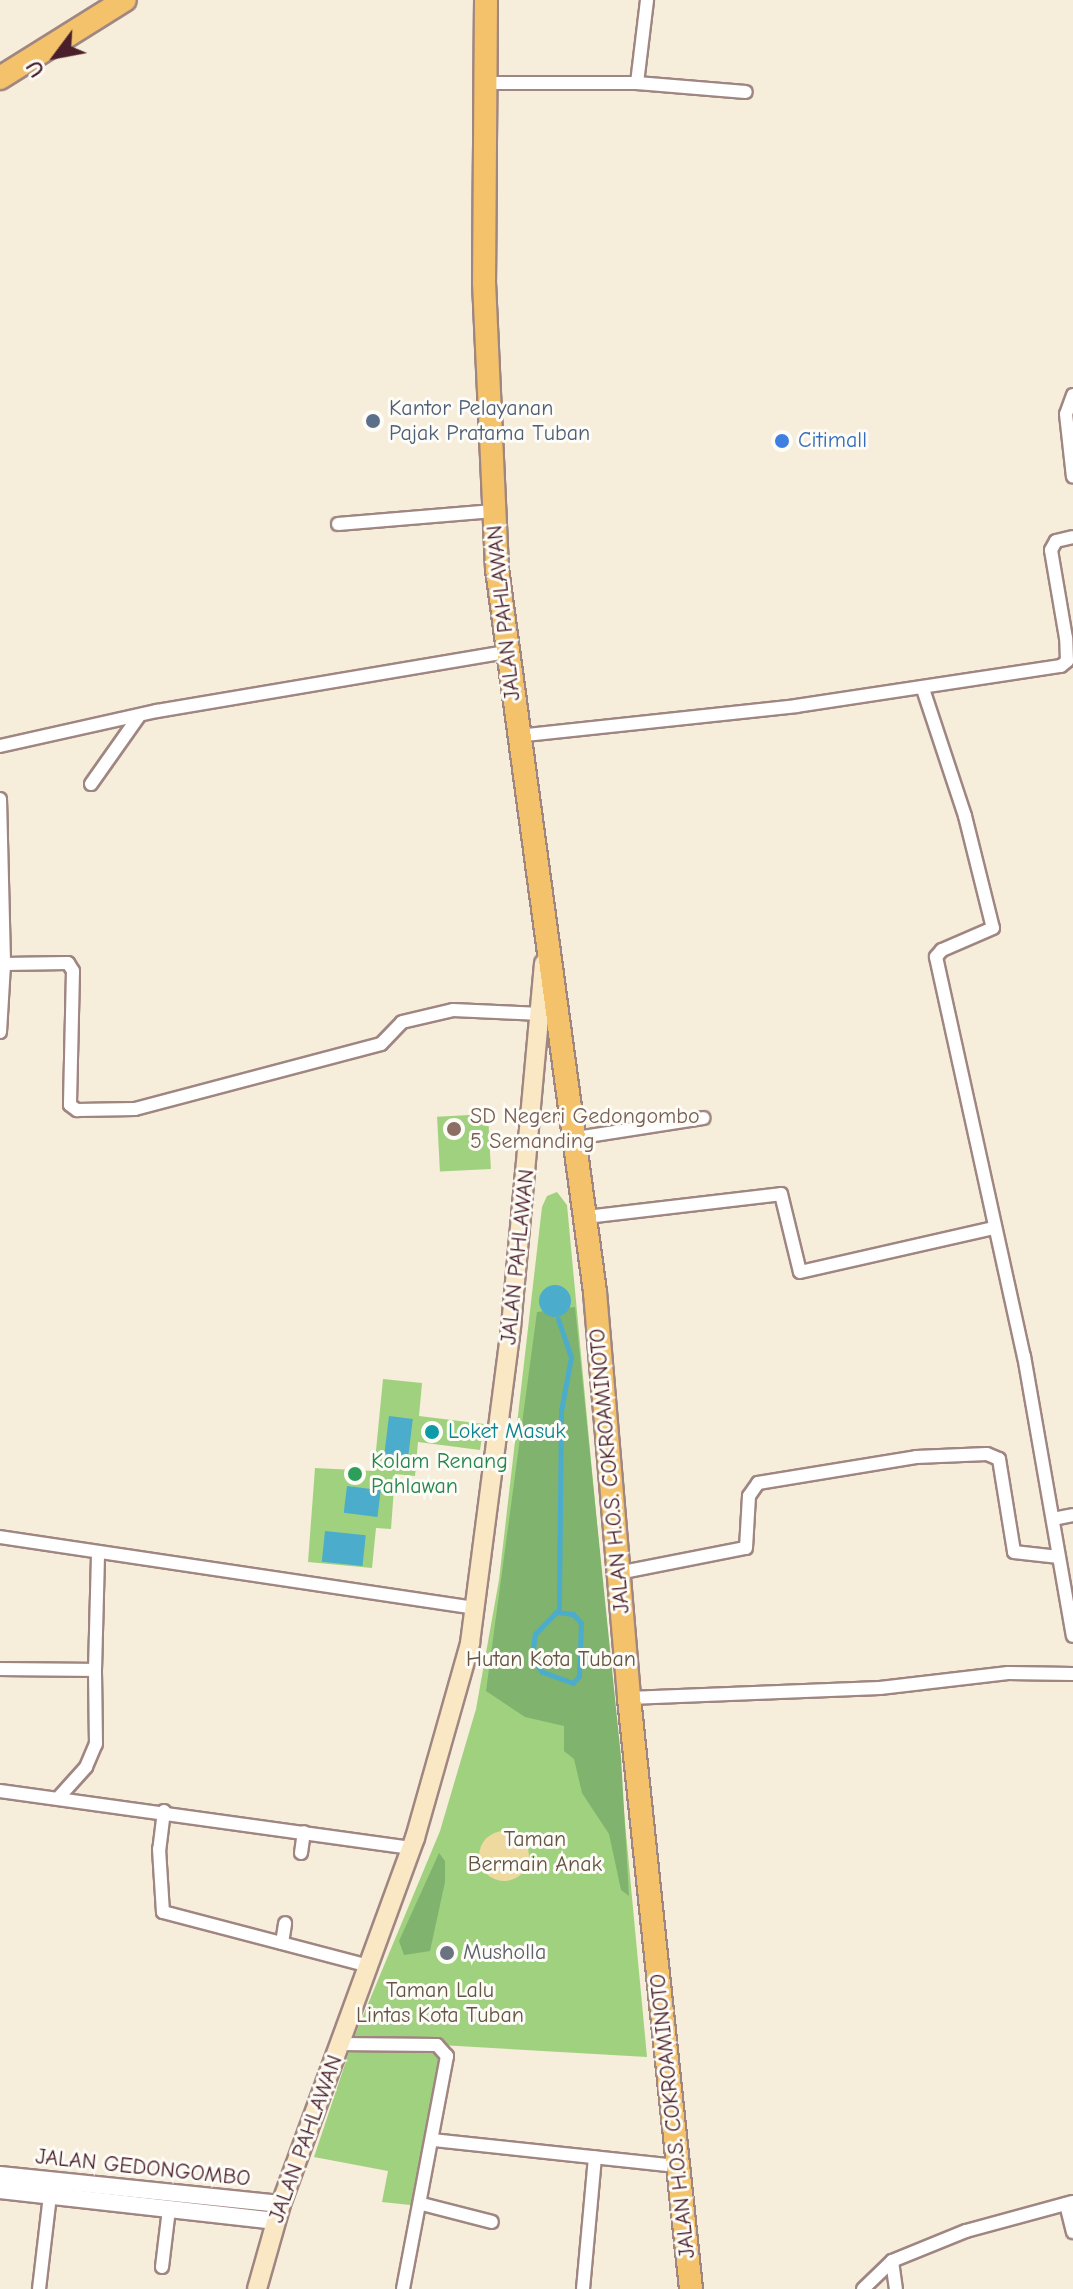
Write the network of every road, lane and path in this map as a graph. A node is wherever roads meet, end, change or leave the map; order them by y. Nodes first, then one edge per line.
1 (125, 0) edge
2 (486, 0) edge
3 (647, 0) edge
4 (0, 78) edge
5 (485, 83) junction
6 (637, 83) junction
7 (746, 92) dead end
8 (1073, 395) edge
9 (1073, 477) edge
10 (493, 511) junction
11 (338, 524) dead end
12 (1073, 537) edge
13 (506, 652) junction
14 (923, 689) junction
15 (139, 716) junction
16 (517, 736) junction
17 (0, 746) edge
18 (91, 784) dead end
19 (0, 799) edge
20 (544, 941) junction
21 (4, 964) junction
22 (541, 1014) junction
23 (0, 1032) edge
24 (703, 1118) dead end
25 (576, 1138) junction
26 (586, 1217) junction
27 (993, 1228) junction
28 (1073, 1515) edge
29 (1053, 1519) junction
30 (0, 1537) edge
31 (98, 1552) junction
32 (1059, 1557) junction
33 (618, 1573) junction
34 (477, 1608) junction
35 (1073, 1636) edge
36 (0, 1669) edge
37 (95, 1670) junction
38 (1073, 1674) edge
39 (629, 1698) junction
40 (0, 1791) edge
41 (60, 1796) junction
42 (164, 1811) junction
43 (304, 1832) junction
44 (411, 1848) junction
45 (301, 1853) dead end
46 (285, 1923) dead end
47 (282, 1943) junction
48 (369, 1966) junction
49 (339, 2044) junction
50 (433, 2140) junction
51 (595, 2158) junction
52 (678, 2166) junction
53 (0, 2175) edge
54 (0, 2190) edge
55 (50, 2196) junction
56 (1070, 2203) edge
57 (422, 2204) junction
58 (169, 2209) junction
59 (278, 2212) junction
60 (492, 2222) dead end
61 (1073, 2232) edge
62 (892, 2261) junction
63 (162, 2267) dead end
64 (39, 2289) edge
65 (257, 2289) edge
66 (403, 2289) edge
67 (583, 2289) edge
68 (691, 2289) edge
69 (863, 2289) edge
70 (896, 2289) edge

1 - 4 highway
2 - 5 highway, JALAN PAHLAWAN
3 - 6 street
5 - 6 street
5 - 10 highway, JALAN PAHLAWAN
6 - 7 street
8 - 9 street
10 - 11 street
10 - 13 highway, JALAN PAHLAWAN
12 - 14 street
13 - 15 street
13 - 16 highway, JALAN PAHLAWAN
14 - 16 street
14 - 27 street
15 - 17 street
15 - 18 street
16 - 20 highway, JALAN PAHLAWAN
19 - 21 street
20 - 22 main road, JALAN PAHLAWAN
20 - 25 highway, JALAN H.O.S. COKROAMINOTO
21 - 22 street
21 - 23 street
22 - 34 main road, JALAN PAHLAWAN
24 - 25 street
25 - 26 highway, JALAN H.O.S. COKROAMINOTO
26 - 27 street
26 - 33 highway, JALAN H.O.S. COKROAMINOTO
27 - 29 street
28 - 29 street
29 - 32 street
30 - 31 street
31 - 34 street
31 - 37 street
32 - 33 street
32 - 35 street
33 - 39 highway, JALAN H.O.S. COKROAMINOTO
34 - 44 main road, JALAN PAHLAWAN
36 - 37 street
37 - 41 street
38 - 39 street
39 - 52 highway, JALAN H.O.S. COKROAMINOTO
40 - 41 street
41 - 42 street
42 - 43 street
42 - 47 street
43 - 44 street
43 - 45 street
44 - 48 main road, JALAN PAHLAWAN
46 - 47 street
47 - 48 street
48 - 49 main road, JALAN PAHLAWAN
49 - 50 street
49 - 59 main road, JALAN PAHLAWAN
50 - 51 street
50 - 57 street
51 - 52 street
51 - 67 street
52 - 68 highway, JALAN H.O.S. COKROAMINOTO
53 - 59 street, JALAN GEDONGOMBO
54 - 55 street, JALAN GEDONGOMBO
55 - 58 street, JALAN GEDONGOMBO
55 - 64 street
56 - 61 street
56 - 62 street
57 - 60 street
57 - 66 street
58 - 59 street, JALAN GEDONGOMBO
58 - 63 street
59 - 65 main road, JALAN PAHLAWAN
62 - 69 street
62 - 70 street

